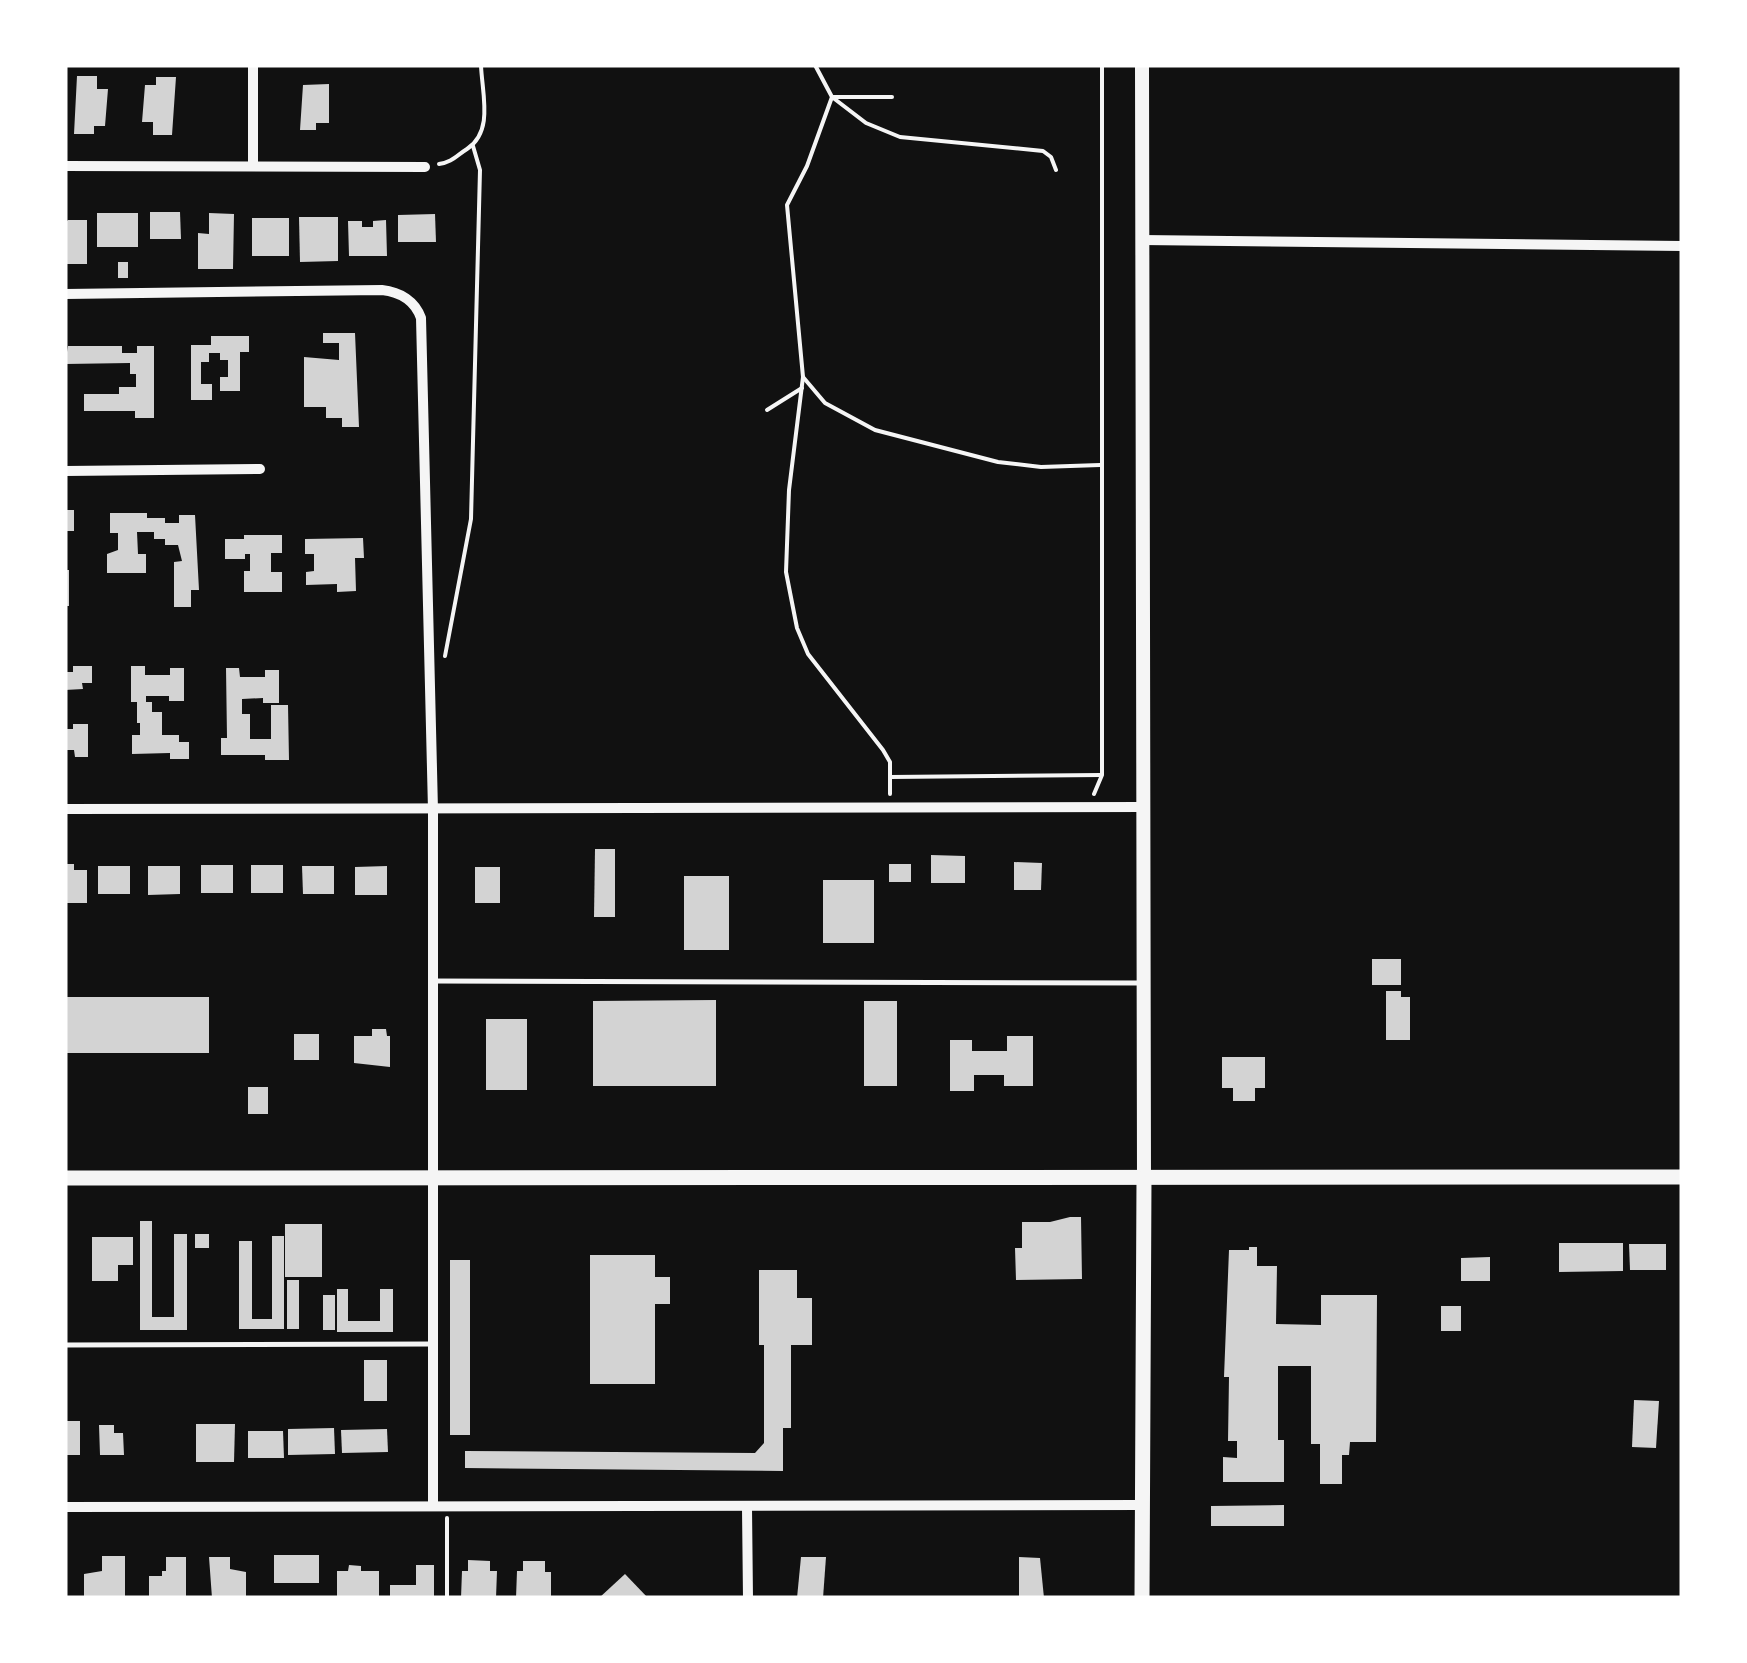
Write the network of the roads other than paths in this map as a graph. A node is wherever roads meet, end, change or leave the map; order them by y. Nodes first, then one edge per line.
1 (253, 65) edge
2 (1142, 65) edge
3 (253, 164) junction
4 (65, 166) edge
5 (424, 167) road end
6 (1142, 240) junction
7 (1682, 246) edge
8 (65, 294) edge
9 (260, 469) dead end
10 (65, 470) edge
11 (1144, 807) junction
12 (65, 809) edge
13 (433, 810) junction
14 (433, 981) junction
15 (1143, 983) junction
16 (1682, 1177) edge
17 (65, 1178) edge
18 (1144, 1178) junction
19 (432, 1180) junction
20 (65, 1344) edge
21 (432, 1344) junction
22 (1141, 1505) junction
23 (433, 1506) junction
24 (65, 1507) edge
25 (748, 1508) junction
26 (748, 1598) edge
27 (1142, 1598) edge

1 - 3 street
2 - 6 street
3 - 4 street
3 - 5 street
6 - 7 street
6 - 11 street
8 - 13 street
9 - 10 street
11 - 13 street
11 - 15 street
12 - 13 street
13 - 14 street
14 - 15 lane
14 - 19 street
15 - 18 street
16 - 18 main road
17 - 19 main road
18 - 19 main road
18 - 22 main road
19 - 21 street
20 - 21 lane
21 - 23 street
22 - 25 street
22 - 27 main road
23 - 24 street
23 - 25 street
25 - 26 street

